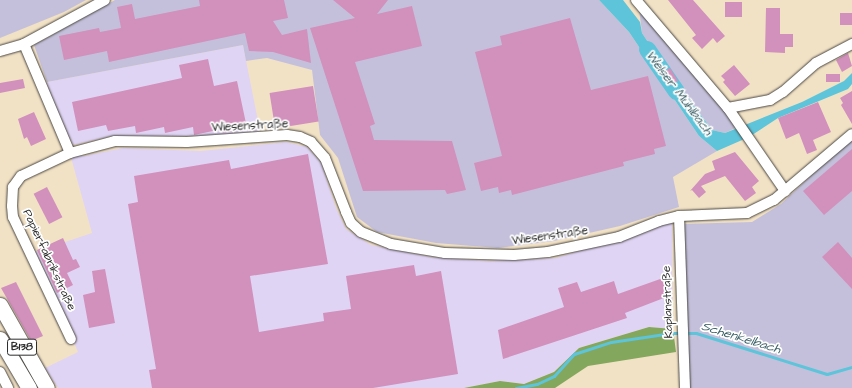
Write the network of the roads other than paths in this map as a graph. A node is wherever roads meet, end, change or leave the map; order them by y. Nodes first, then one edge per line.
1 (105, 0) edge
2 (636, 0) edge
3 (24, 44) junction
4 (852, 44) edge
5 (0, 51) edge
6 (728, 108) junction
7 (852, 134) edge
8 (70, 153) junction
9 (785, 191) junction
10 (680, 216) junction
11 (0, 304) edge
12 (0, 339) edge
13 (71, 339) dead end
14 (0, 372) edge
15 (8, 388) edge
16 (29, 388) edge
17 (47, 388) edge
18 (685, 388) edge

1 - 3 street
2 - 6 street
3 - 5 street
3 - 8 street
4 - 6 street
6 - 9 street
7 - 9 street, Wiesenstraße
8 - 10 street, Wiesenstraße
8 - 13 street, Papierfabrikstraße
9 - 10 street, Wiesenstraße
10 - 18 street, Kaplanstraße
11 - 17 main road, B138
12 - 16 main road, B138
14 - 15 street

